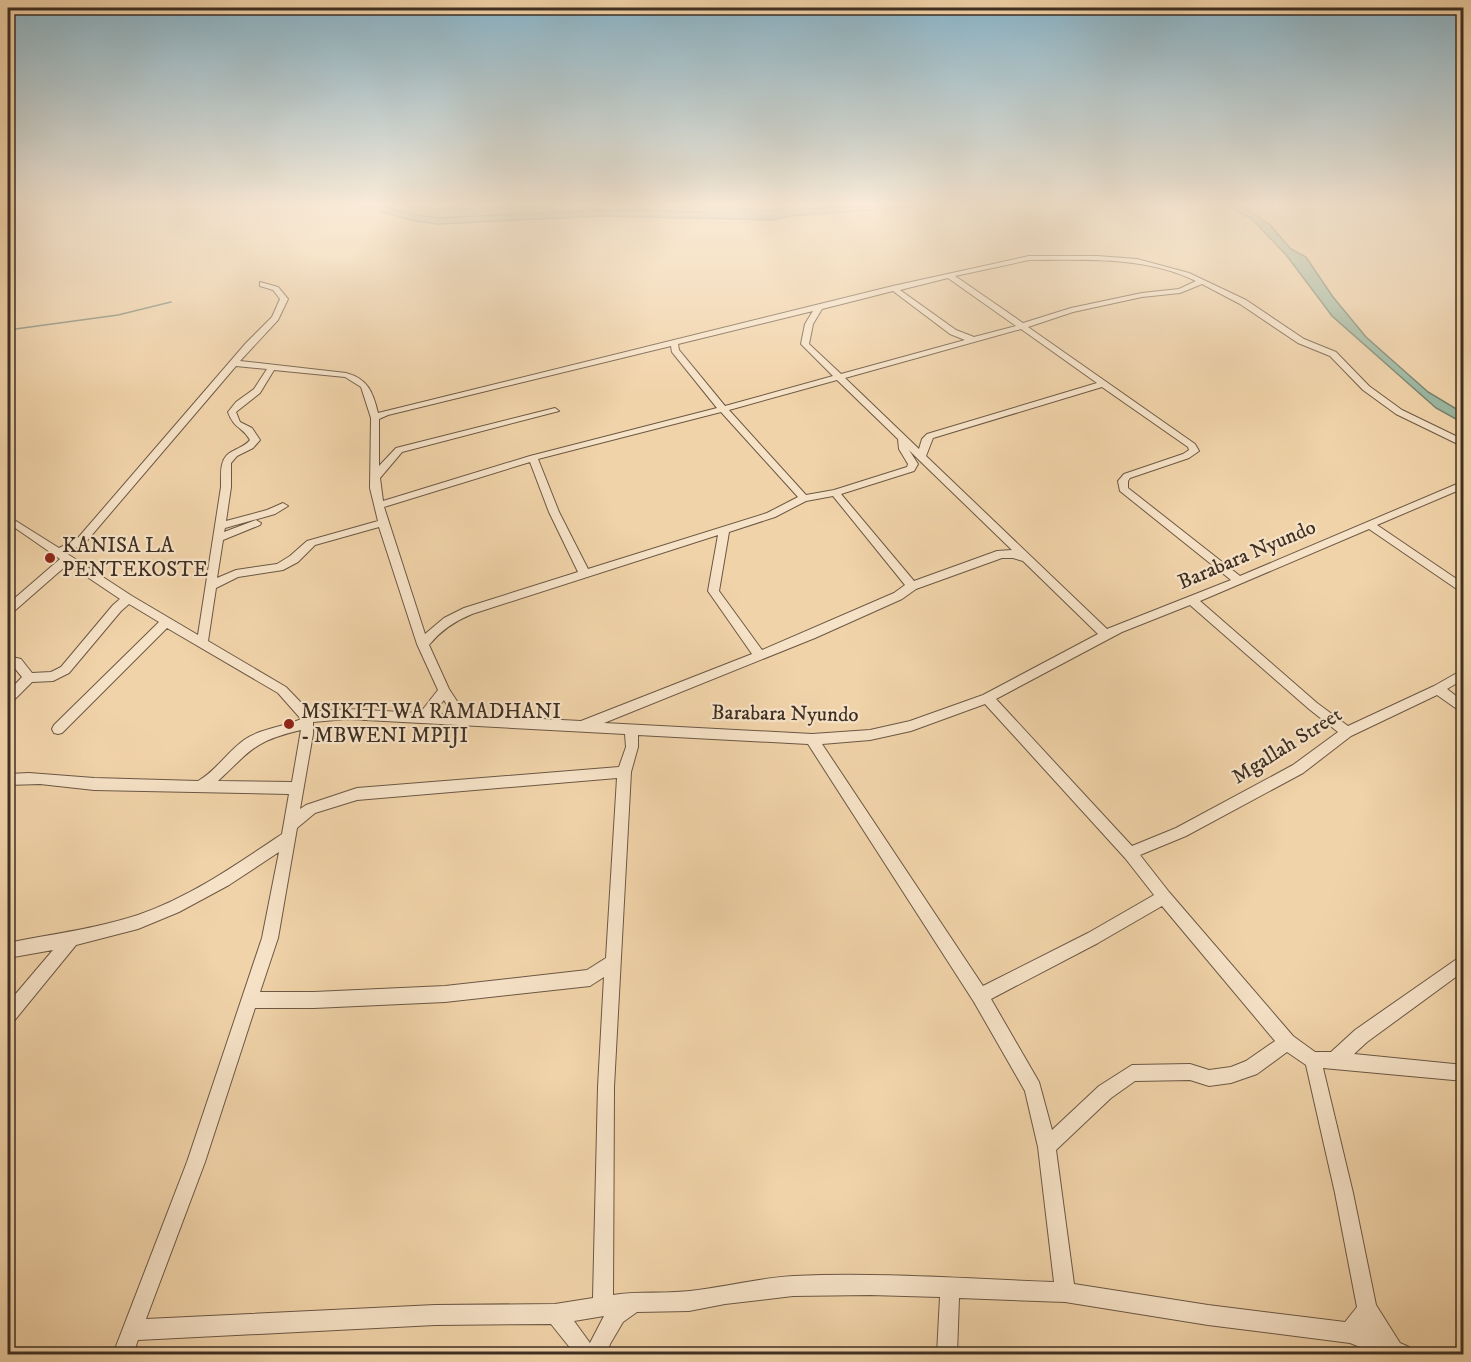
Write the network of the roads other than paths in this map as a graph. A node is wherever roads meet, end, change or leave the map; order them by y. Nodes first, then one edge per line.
1 (986, 267) edge
2 (1159, 267) edge
3 (949, 275) junction
4 (1203, 281) junction
5 (263, 284) dead end
6 (893, 288) junction
7 (820, 306) junction
8 (1023, 326) junction
9 (972, 339) junction
10 (674, 342) junction
11 (234, 363) junction
12 (272, 367) junction
13 (839, 375) junction
14 (1102, 384) junction
15 (723, 409) junction
16 (555, 411) dead end
17 (375, 418) junction
18 (902, 439) junction
19 (1464, 444) edge
20 (921, 457) junction
21 (533, 458) junction
22 (375, 477) junction
23 (1464, 484) edge
24 (835, 493) junction
25 (804, 498) junction
26 (381, 505) junction
27 (283, 506) dead end
28 (271, 512) junction
29 (8, 519) edge
30 (383, 523) junction
31 (1370, 525) junction
32 (220, 526) junction
33 (724, 530) junction
34 (219, 538) junction
35 (63, 556) junction
36 (1029, 559) junction
37 (585, 574) junction
38 (1239, 581) junction
39 (212, 585) junction
40 (912, 586) junction
41 (1464, 590) edge
42 (128, 599) junction
43 (1191, 599) junction
44 (8, 610) edge
45 (167, 621) junction
46 (1106, 635) junction
47 (202, 643) junction
48 (423, 644) junction
49 (759, 656) junction
50 (8, 660) edge
51 (1464, 673) edge
52 (29, 678) junction
53 (1437, 689) junction
54 (444, 691) junction
55 (987, 698) junction
56 (8, 699) edge
57 (1464, 709) edge
58 (422, 719) junction
59 (462, 719) junction
60 (307, 720) junction
61 (584, 726) junction
62 (58, 729) dead end
63 (631, 729) junction
64 (1347, 732) junction
65 (812, 739) junction
66 (624, 772) junction
67 (8, 779) edge
68 (198, 787) junction
69 (296, 788) junction
70 (289, 831) junction
71 (1130, 853) junction
72 (1164, 897) junction
73 (72, 939) junction
74 (8, 950) edge
75 (614, 961) junction
76 (1464, 961) edge
77 (591, 978) junction
78 (613, 990) junction
79 (980, 996) junction
80 (251, 1000) junction
81 (8, 1015) edge
82 (1287, 1042) junction
83 (1313, 1060) junction
84 (1334, 1060) junction
85 (1464, 1073) edge
86 (1047, 1147) junction
87 (950, 1289) junction
88 (1065, 1293) junction
89 (634, 1302) junction
90 (603, 1306) junction
91 (1367, 1309) junction
92 (555, 1314) junction
93 (132, 1330) junction
94 (1350, 1333) junction
95 (1397, 1352) edge
96 (123, 1354) edge
97 (586, 1354) edge
98 (597, 1354) edge
99 (947, 1354) edge

1 - 3 street
2 - 4 street
3 - 6 street
3 - 8 street
4 - 8 street
4 - 19 street
5 - 11 street
6 - 7 street
6 - 9 street
7 - 10 street
7 - 13 street
8 - 9 street
8 - 14 street
9 - 13 street
10 - 15 street
10 - 17 street
11 - 12 street
11 - 35 street
12 - 17 street
12 - 32 street
13 - 15 street
13 - 18 street
14 - 20 street
14 - 38 street
15 - 21 street
15 - 25 street
16 - 22 street
17 - 22 street
18 - 20 street
18 - 24 street
20 - 36 street
21 - 26 street
21 - 37 street
22 - 26 street
23 - 31 street, Barabara Nyundo
24 - 25 street
24 - 40 street
25 - 33 street
26 - 30 street
27 - 28 street
28 - 32 street
28 - 34 street
29 - 35 street
30 - 39 street
30 - 48 street
31 - 38 street, Barabara Nyundo
31 - 41 street
32 - 34 street
33 - 37 street
33 - 49 street
34 - 39 street
35 - 42 street
35 - 44 street
36 - 40 street
36 - 46 street
37 - 48 street
38 - 43 street, Barabara Nyundo
39 - 47 street
40 - 49 street
42 - 45 street
42 - 52 street
43 - 46 street, Barabara Nyundo
43 - 64 street
45 - 47 street
45 - 62 street
46 - 55 street, Barabara Nyundo
47 - 60 street
48 - 54 street
49 - 61 street
50 - 52 street
51 - 53 street, Mgallah Street
52 - 56 street
53 - 57 street
53 - 64 street, Mgallah Street
54 - 58 street
54 - 59 street
55 - 65 street, Barabara Nyundo
55 - 71 street
58 - 59 street, Barabara Nyundo
58 - 60 street, Barabara Nyundo
59 - 61 street, Barabara Nyundo
60 - 68 street, Barabara Nyundo
60 - 69 street
61 - 63 street, Barabara Nyundo
63 - 65 street, Barabara Nyundo
63 - 66 street
64 - 71 street, Mgallah Street
65 - 79 street
66 - 70 street
66 - 75 street
67 - 68 street
68 - 69 street
69 - 70 street
70 - 73 street
70 - 80 street
71 - 72 street
72 - 79 street
72 - 82 street
73 - 74 street
73 - 81 street
75 - 77 street
75 - 78 street
76 - 84 street
77 - 78 street
77 - 80 street
78 - 90 street
79 - 86 street
80 - 93 street
82 - 83 street
82 - 86 street
83 - 84 street
83 - 91 street
84 - 85 street
86 - 88 street
87 - 88 street
87 - 89 street
87 - 99 street
88 - 94 street
89 - 90 street
89 - 98 street
90 - 92 street
91 - 94 street
91 - 95 street
92 - 93 street
92 - 97 street
93 - 96 street
94 - 95 street

